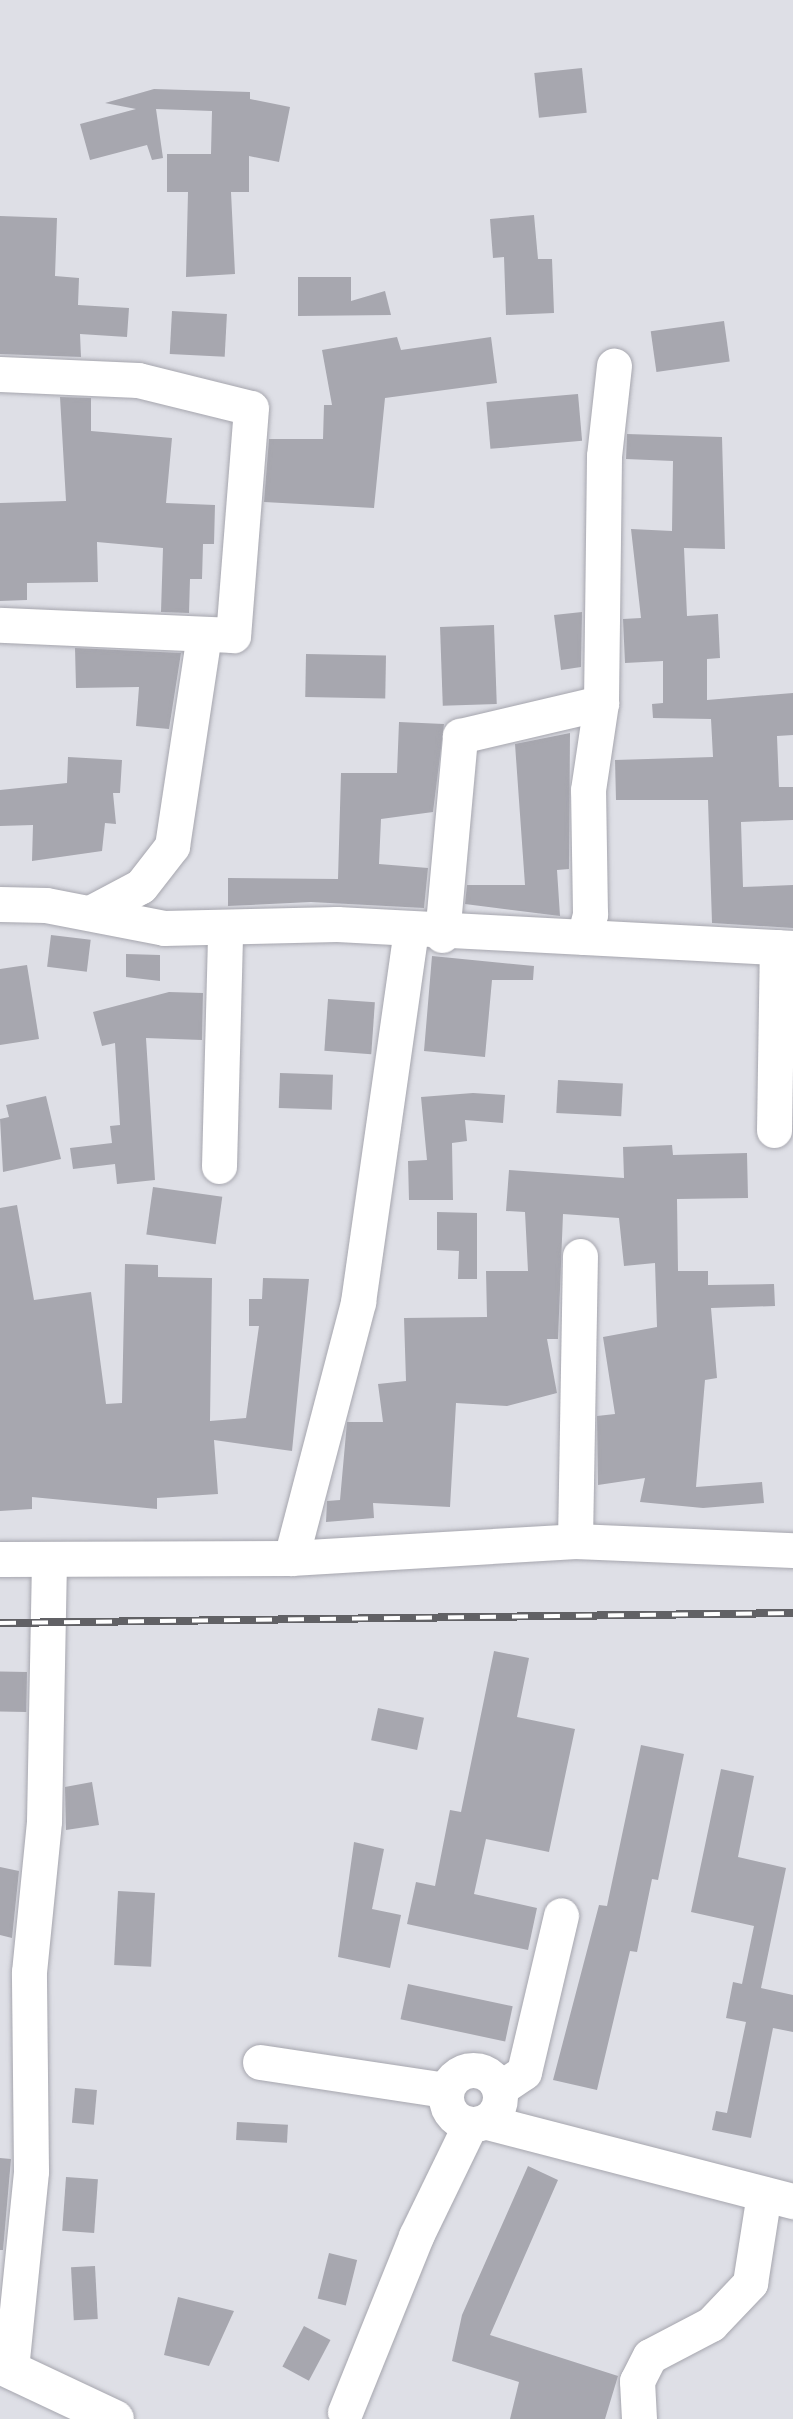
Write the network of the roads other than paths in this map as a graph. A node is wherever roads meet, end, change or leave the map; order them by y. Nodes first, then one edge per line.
1 (614, 366) dead end
2 (0, 374) edge
3 (0, 625) edge
4 (204, 634) junction
5 (601, 703) junction
6 (0, 904) edge
7 (92, 912) junction
8 (225, 929) junction
9 (427, 932) junction
10 (584, 937) junction
11 (785, 948) edge
12 (785, 1092) edge
13 (774, 1130) dead end
14 (219, 1166) dead end
15 (580, 1256) dead end
16 (575, 1541) junction
17 (793, 1550) edge
18 (0, 1559) edge
19 (49, 1559) junction
20 (291, 1559) junction
21 (561, 1915) dead end
22 (15, 1967) edge
23 (260, 2062) dead end
24 (499, 2090) junction
25 (446, 2091) junction
26 (478, 2123) junction
27 (778, 2197) edge
28 (5, 2367) edge
29 (345, 2412) dead end
30 (114, 2419) edge
31 (639, 2419) edge

1 - 5 street
2 - 4 street
3 - 4 street
4 - 7 street
5 - 9 street
5 - 10 street
6 - 7 street
7 - 8 street
8 - 9 street
8 - 14 street
9 - 10 street
9 - 20 street
10 - 11 street
11 - 12 street
12 - 13 street
15 - 16 street
16 - 17 street
16 - 20 street
18 - 19 street
19 - 20 street
19 - 22 street
21 - 24 street
22 - 28 street
23 - 25 street
24 - 25 street
24 - 26 street
25 - 26 street
26 - 27 street
26 - 29 street
27 - 31 street
28 - 30 highway

